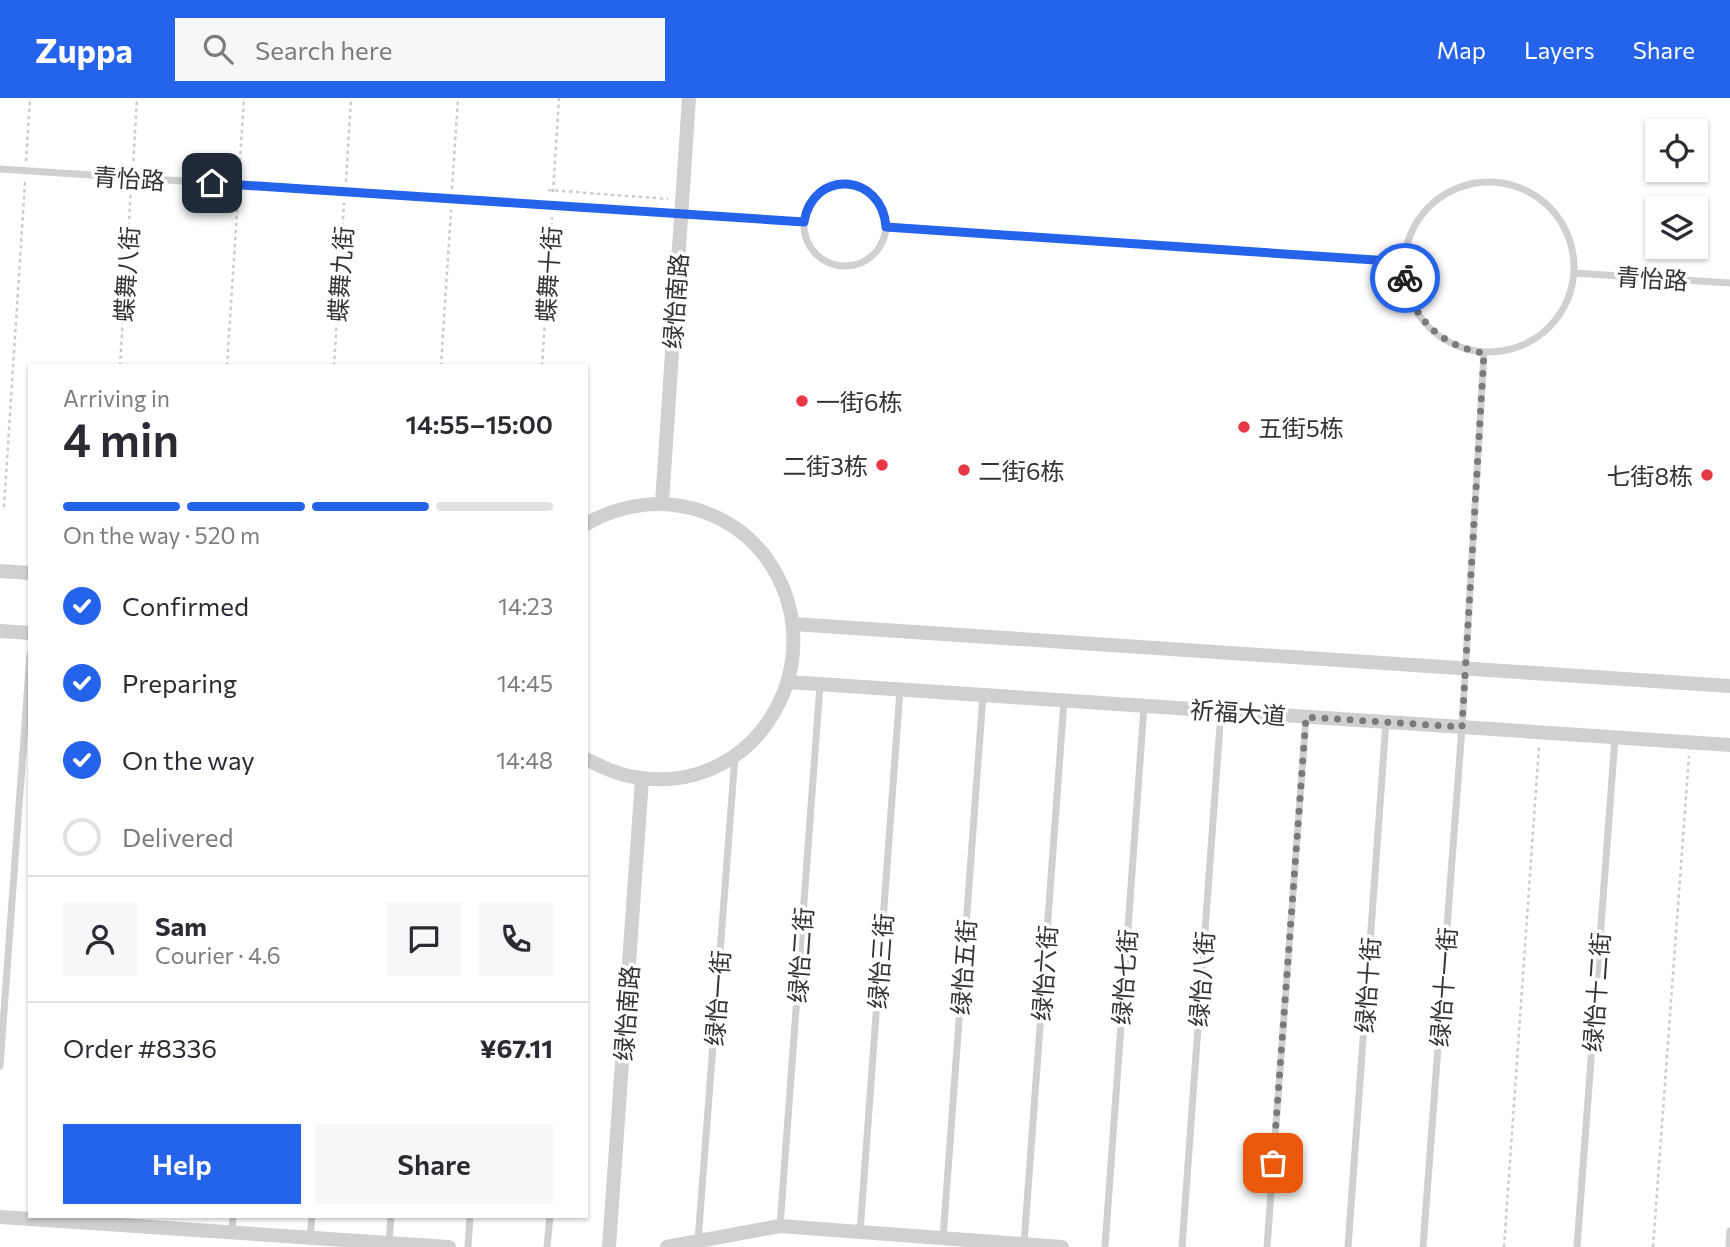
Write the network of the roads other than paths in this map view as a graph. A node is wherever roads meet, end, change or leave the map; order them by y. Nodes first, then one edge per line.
1 (689, 98) edge
2 (0, 170) edge
3 (681, 207) junction
4 (804, 222) junction
5 (886, 227) junction
6 (1405, 262) junction
7 (1574, 273) junction
8 (1730, 283) edge
9 (1484, 353) junction
10 (662, 503) junction
11 (588, 523) edge
12 (0, 571) edge
13 (28, 573) edge
14 (793, 624) junction
15 (0, 631) edge
16 (28, 633) edge
17 (1464, 668) junction
18 (28, 682) edge
19 (788, 682) junction
20 (820, 685) junction
21 (1730, 686) edge
22 (900, 690) junction
23 (983, 695) junction
24 (1064, 701) junction
25 (1144, 706) junction
26 (1221, 711) junction
27 (1306, 717) junction
28 (1386, 722) junction
29 (1462, 727) junction
30 (1615, 737) junction
31 (1730, 745) edge
32 (735, 755) junction
33 (588, 760) edge
34 (642, 779) junction
35 (0, 1066) edge
36 (0, 1217) edge
37 (28, 1218) edge
38 (37, 1218) edge
39 (233, 1218) edge
40 (312, 1218) edge
41 (391, 1218) edge
42 (470, 1218) edge
43 (550, 1218) edge
44 (74, 1219) edge
45 (153, 1222) edge
46 (780, 1226) junction
47 (1730, 1231) edge
48 (860, 1232) junction
49 (232, 1233) junction
50 (310, 1238) junction
51 (943, 1238) junction
52 (698, 1241) junction
53 (389, 1243) junction
54 (1024, 1244) junction
55 (449, 1247) edge
56 (468, 1247) edge
57 (547, 1247) edge
58 (610, 1247) edge
59 (667, 1247) edge
60 (1062, 1247) edge
61 (1105, 1247) edge
62 (1182, 1247) edge
63 (1267, 1247) edge
64 (1348, 1247) edge
65 (1423, 1247) edge
66 (1577, 1247) edge
67 (1729, 1247) edge

1 - 3 street, 绿怡南路
2 - 3 lane, 青怡路
3 - 4 lane, 青怡路
3 - 10 street, 绿怡南路
4 - 5 lane
4 - 5 lane
5 - 6 lane
6 - 7 lane
6 - 9 lane
7 - 8 lane, 青怡路
7 - 9 lane
9 - 17 lane, 绿怡十一街
10 - 11 street
10 - 14 street
12 - 13 street
14 - 17 street
14 - 19 street
15 - 16 street
17 - 21 street
17 - 29 lane, 绿怡十一街
18 - 35 lane
19 - 20 street, 祈福大道
19 - 32 street
20 - 22 street, 祈福大道
20 - 46 lane, 绿怡二街
22 - 23 street, 祈福大道
22 - 48 lane, 绿怡三街
23 - 24 street, 祈福大道
23 - 51 lane, 绿怡五街
24 - 25 street, 祈福大道
24 - 54 lane, 绿怡六街
25 - 26 street, 祈福大道
25 - 61 lane, 绿怡七街
26 - 27 street, 祈福大道
26 - 62 lane, 绿怡八街
27 - 28 street, 祈福大道
27 - 63 lane
28 - 29 street, 祈福大道
28 - 64 lane, 绿怡十街
29 - 30 street, 祈福大道
29 - 65 lane, 绿怡十一街
30 - 31 street, 祈福大道
30 - 66 lane, 绿怡十二街
32 - 34 street
32 - 52 lane, 绿怡一街
33 - 34 street
34 - 58 street, 绿怡南路
36 - 37 street
38 - 44 street
39 - 49 lane
40 - 50 lane
41 - 53 lane
42 - 56 lane
43 - 57 lane
44 - 45 street
45 - 49 street
46 - 48 street
46 - 52 street
47 - 67 lane
48 - 51 street
49 - 50 street
50 - 53 street
51 - 54 street
52 - 59 street
53 - 55 street
54 - 60 street

